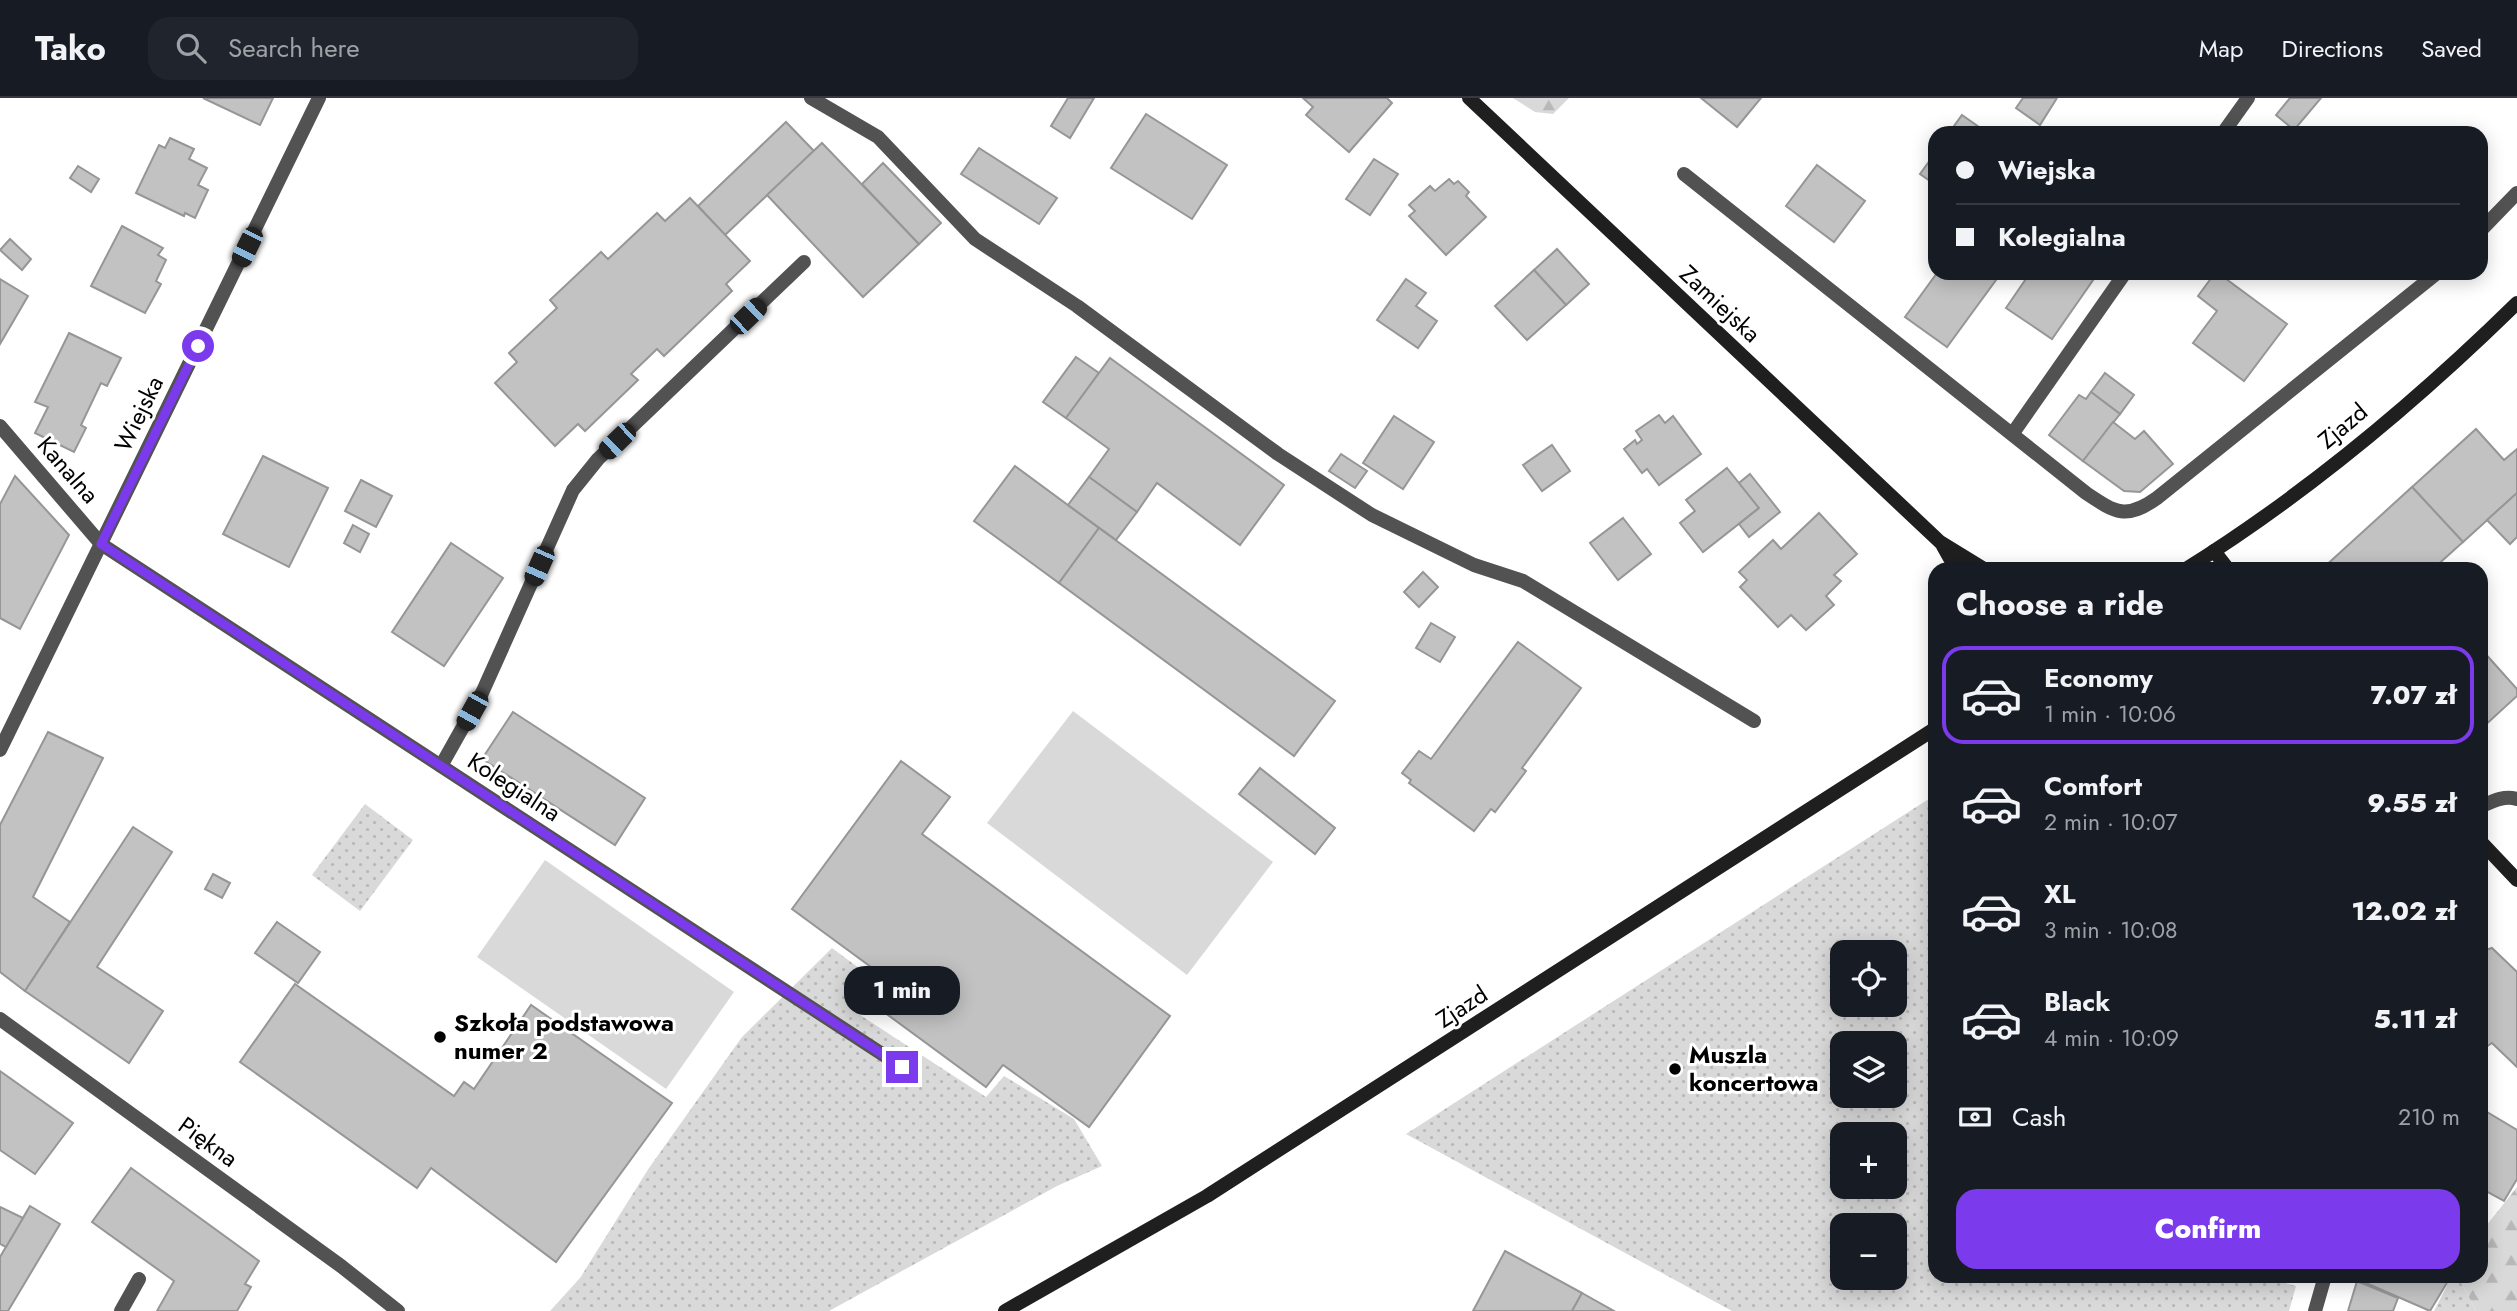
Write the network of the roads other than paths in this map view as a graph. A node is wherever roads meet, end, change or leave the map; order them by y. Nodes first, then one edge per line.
1 (319, 98) edge
2 (811, 98) edge
3 (1469, 98) edge
4 (2248, 98) edge
5 (2228, 126) edge
6 (1684, 174) dead end
7 (2517, 193) edge
8 (2488, 223) edge
9 (804, 262) dead end
10 (2120, 280) edge
11 (2428, 280) edge
12 (2517, 303) edge
13 (0, 426) edge
14 (2013, 433) junction
15 (1940, 542) junction
16 (101, 544) junction
17 (2214, 551) junction
18 (1952, 562) edge
19 (1972, 562) edge
20 (2197, 562) edge
21 (2223, 562) edge
22 (1754, 721) dead end
23 (1928, 733) edge
24 (0, 750) edge
25 (441, 766) junction
26 (2517, 799) edge
27 (2488, 803) edge
28 (2488, 849) edge
29 (2517, 880) edge
30 (0, 1018) edge
31 (902, 1067) dead end
32 (139, 1279) dead end
33 (2323, 1283) edge
34 (390, 1309) edge
35 (121, 1311) edge
36 (1005, 1311) edge
37 (2315, 1311) edge

1 - 16 street, Wiejska
2 - 22 street
3 - 15 main road, Zamiejska
4 - 5 street
6 - 14 street
7 - 8 street
9 - 25 street
10 - 14 street
11 - 14 street
12 - 17 main road, Zjazd
13 - 16 street, Kanalna
15 - 18 main road, Zamiejska
15 - 19 main road, Zamiejska
16 - 24 street, Wiejska
16 - 25 street, Kolegialna
17 - 20 main road, Zjazd
17 - 21 main road
23 - 36 main road, Zjazd
25 - 31 street, Kolegialna
26 - 27 street
28 - 29 main road
30 - 34 street, Piękna
32 - 35 street
33 - 37 street

